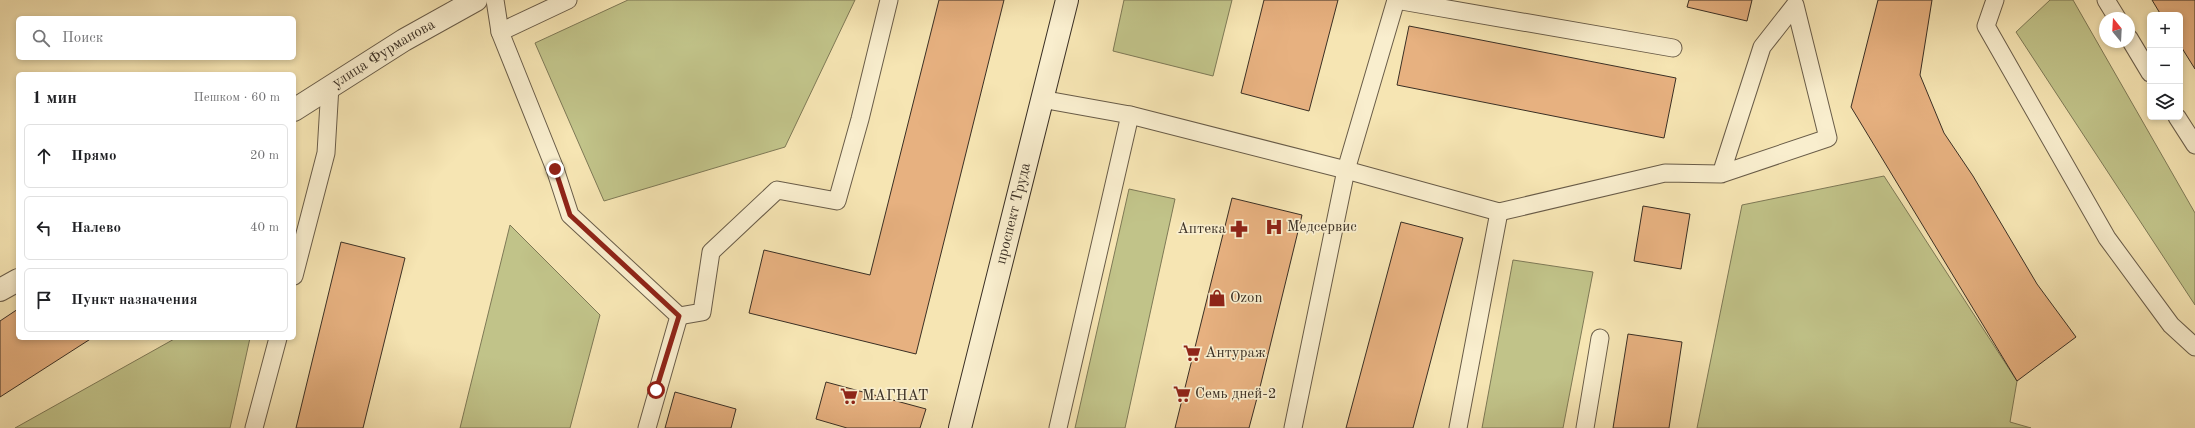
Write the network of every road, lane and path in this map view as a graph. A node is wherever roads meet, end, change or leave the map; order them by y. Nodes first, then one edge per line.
1 (476, 0) edge
2 (495, 0) edge
3 (568, 0) edge
4 (889, 0) edge
5 (1067, 0) edge
6 (1396, 0) edge
7 (1995, 0) edge
8 (2106, 0) edge
9 (2113, 12) edge
10 (500, 32) junction
11 (1673, 48) dead end
12 (2135, 48) edge
13 (2147, 68) edge
14 (330, 86) junction
15 (1041, 99) junction
16 (296, 109) edge
17 (1130, 115) junction
18 (2179, 120) edge
19 (2195, 145) edge
20 (1346, 170) junction
21 (1721, 174) junction
22 (1499, 212) junction
23 (296, 268) edge
24 (16, 281) edge
25 (0, 290) edge
26 (679, 316) junction
27 (1600, 338) dead end
28 (277, 340) edge
29 (2195, 347) edge
30 (254, 428) edge
31 (647, 428) edge
32 (960, 428) edge
33 (1058, 428) edge
34 (1293, 428) edge
35 (1458, 428) edge
36 (1585, 428) edge

1 - 14 street, улица Фурманова
2 - 10 lane
3 - 10 lane
4 - 26 lane
5 - 15 street, проспект Труда
6 - 11 lane
6 - 20 lane
7 - 29 lane
8 - 9 lane
10 - 26 lane
12 - 13 lane
14 - 16 street, улица Фурманова
14 - 23 lane
15 - 17 lane
15 - 32 street, проспект Труда
17 - 20 lane
17 - 33 lane
18 - 19 lane
20 - 22 lane
20 - 34 lane
21 - 21 lane
21 - 22 lane
22 - 35 lane
24 - 25 street
26 - 31 lane
27 - 36 lane
28 - 30 lane

